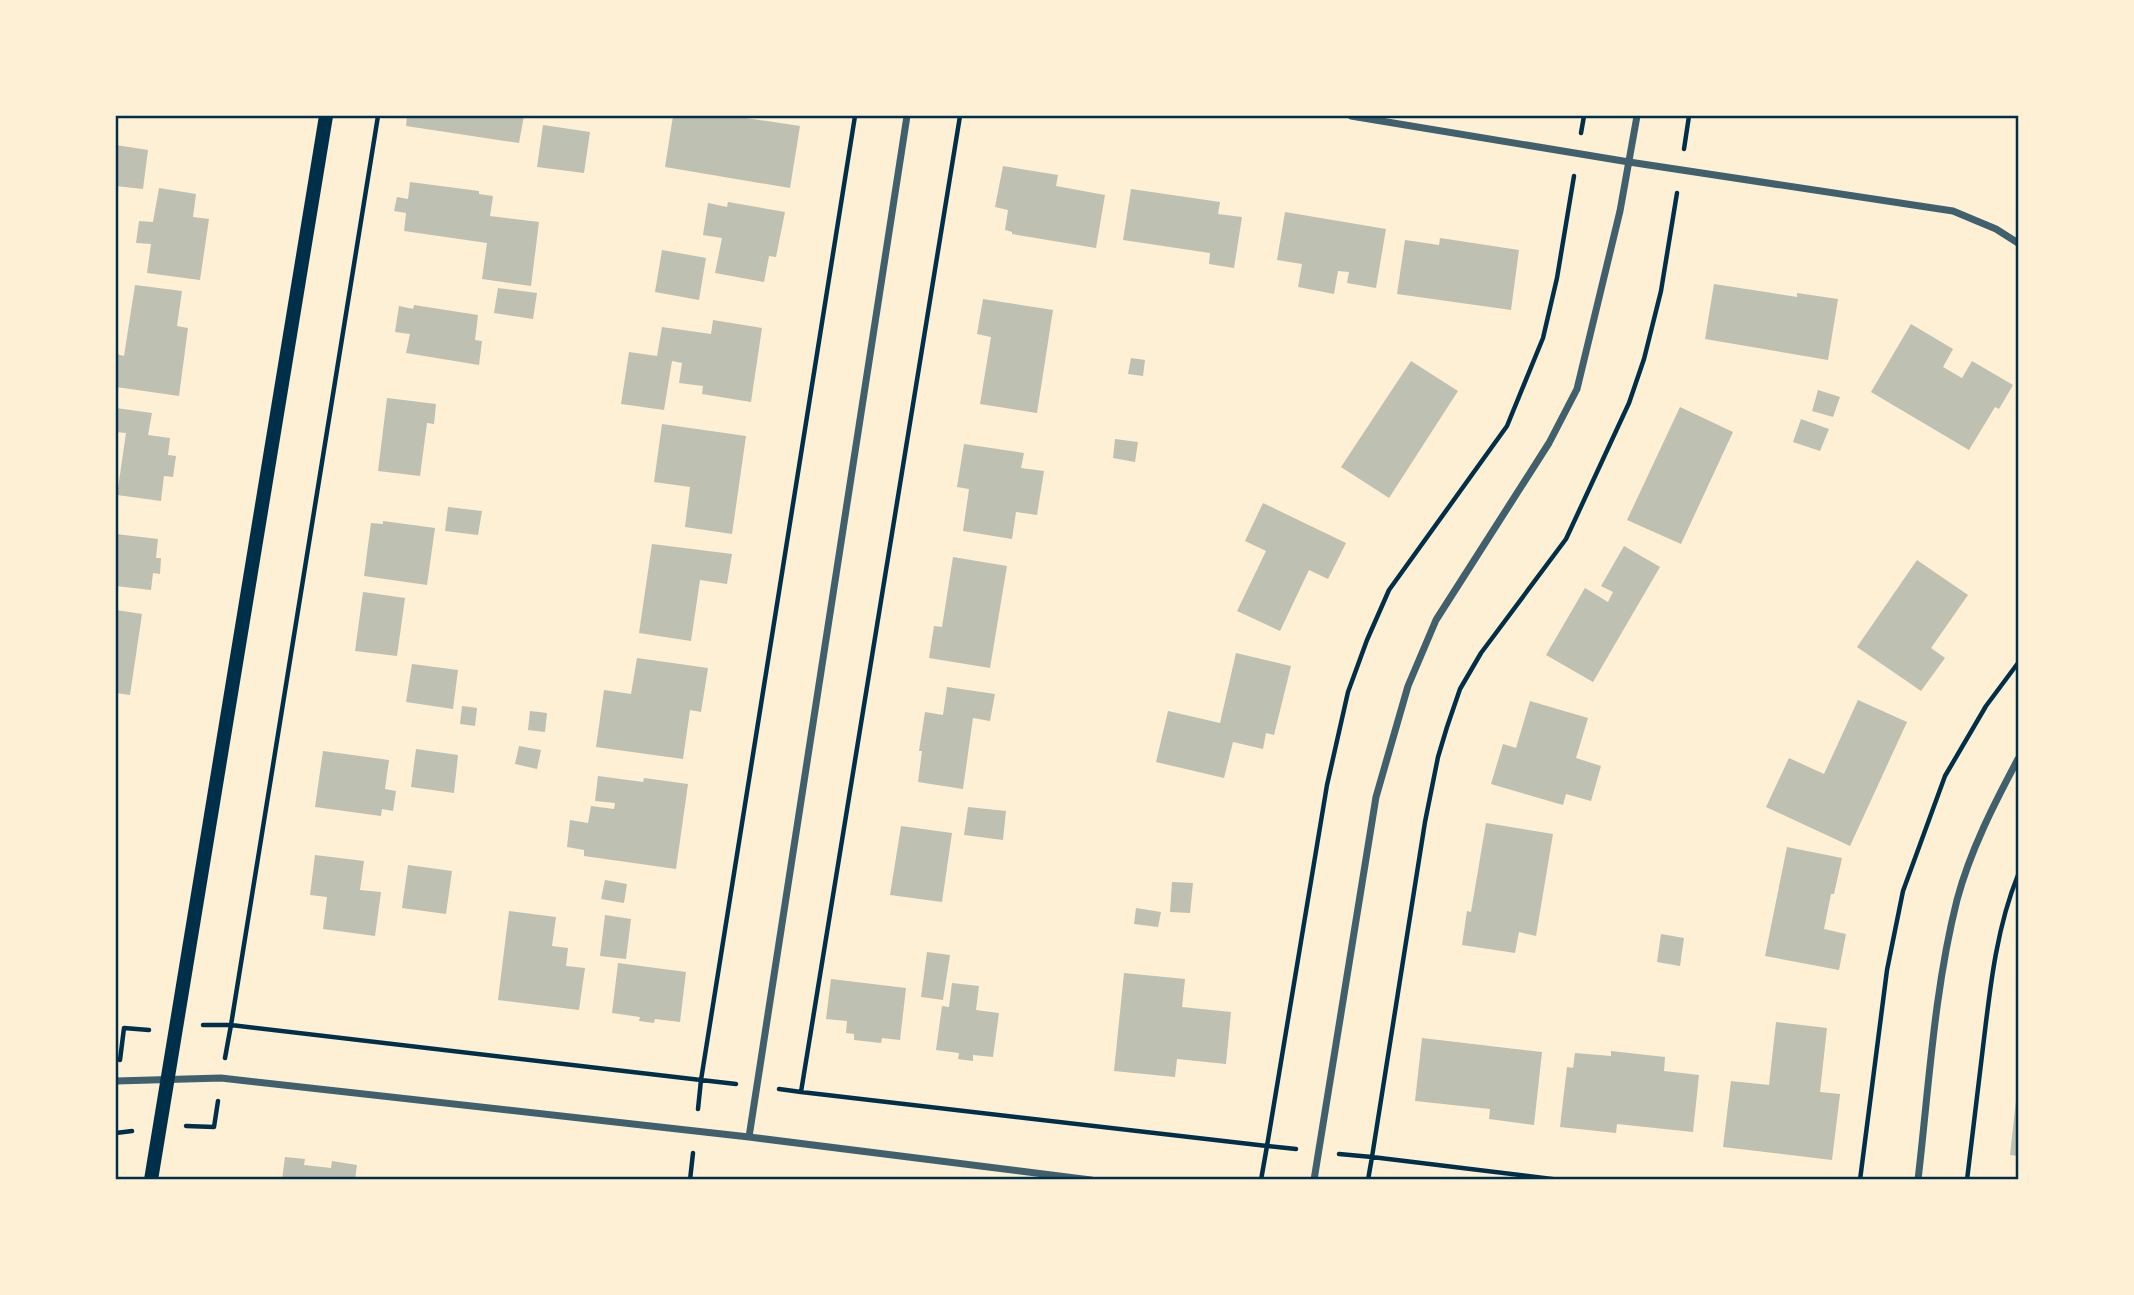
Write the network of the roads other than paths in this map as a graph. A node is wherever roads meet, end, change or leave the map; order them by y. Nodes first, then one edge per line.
1 (326, 116) edge
2 (906, 116) edge
3 (1351, 116) edge
4 (1637, 116) edge
5 (1629, 162) junction
6 (2018, 243) edge
7 (2018, 759) edge
8 (167, 1079) junction
9 (116, 1081) edge
10 (749, 1137) junction
11 (151, 1180) edge
12 (1091, 1180) edge
13 (1314, 1180) edge
14 (1918, 1180) edge

1 - 8 main road
2 - 10 street
3 - 5 street
4 - 5 street
5 - 6 street
5 - 13 street
7 - 14 street
8 - 9 street
8 - 10 street
8 - 11 main road
10 - 12 street

